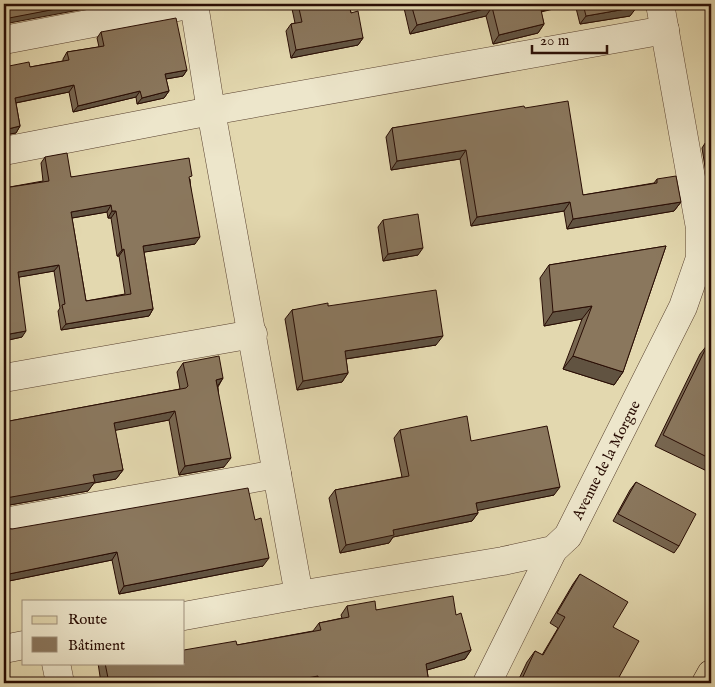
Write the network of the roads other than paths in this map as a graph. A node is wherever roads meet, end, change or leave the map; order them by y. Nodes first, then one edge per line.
1 (193, 4) edge
2 (660, 4) edge
3 (665, 30) junction
4 (4, 40) edge
5 (211, 111) junction
6 (4, 152) edge
7 (253, 334) junction
8 (4, 378) edge
9 (277, 474) junction
10 (4, 522) edge
11 (553, 550) junction
12 (299, 595) junction
13 (185, 616) edge
14 (22, 645) edge
15 (4, 649) edge
16 (56, 664) edge
17 (60, 683) edge
18 (487, 683) edge

1 - 4 street
1 - 5 street
2 - 3 street, Avenue de la Morgue
3 - 5 street
3 - 11 street, Avenue de la Morgue
5 - 6 street
5 - 7 street
7 - 8 street
7 - 9 street
9 - 10 street
9 - 12 street
11 - 12 street
11 - 18 street, Avenue de la Morgue
12 - 13 street
14 - 15 street
16 - 17 street

